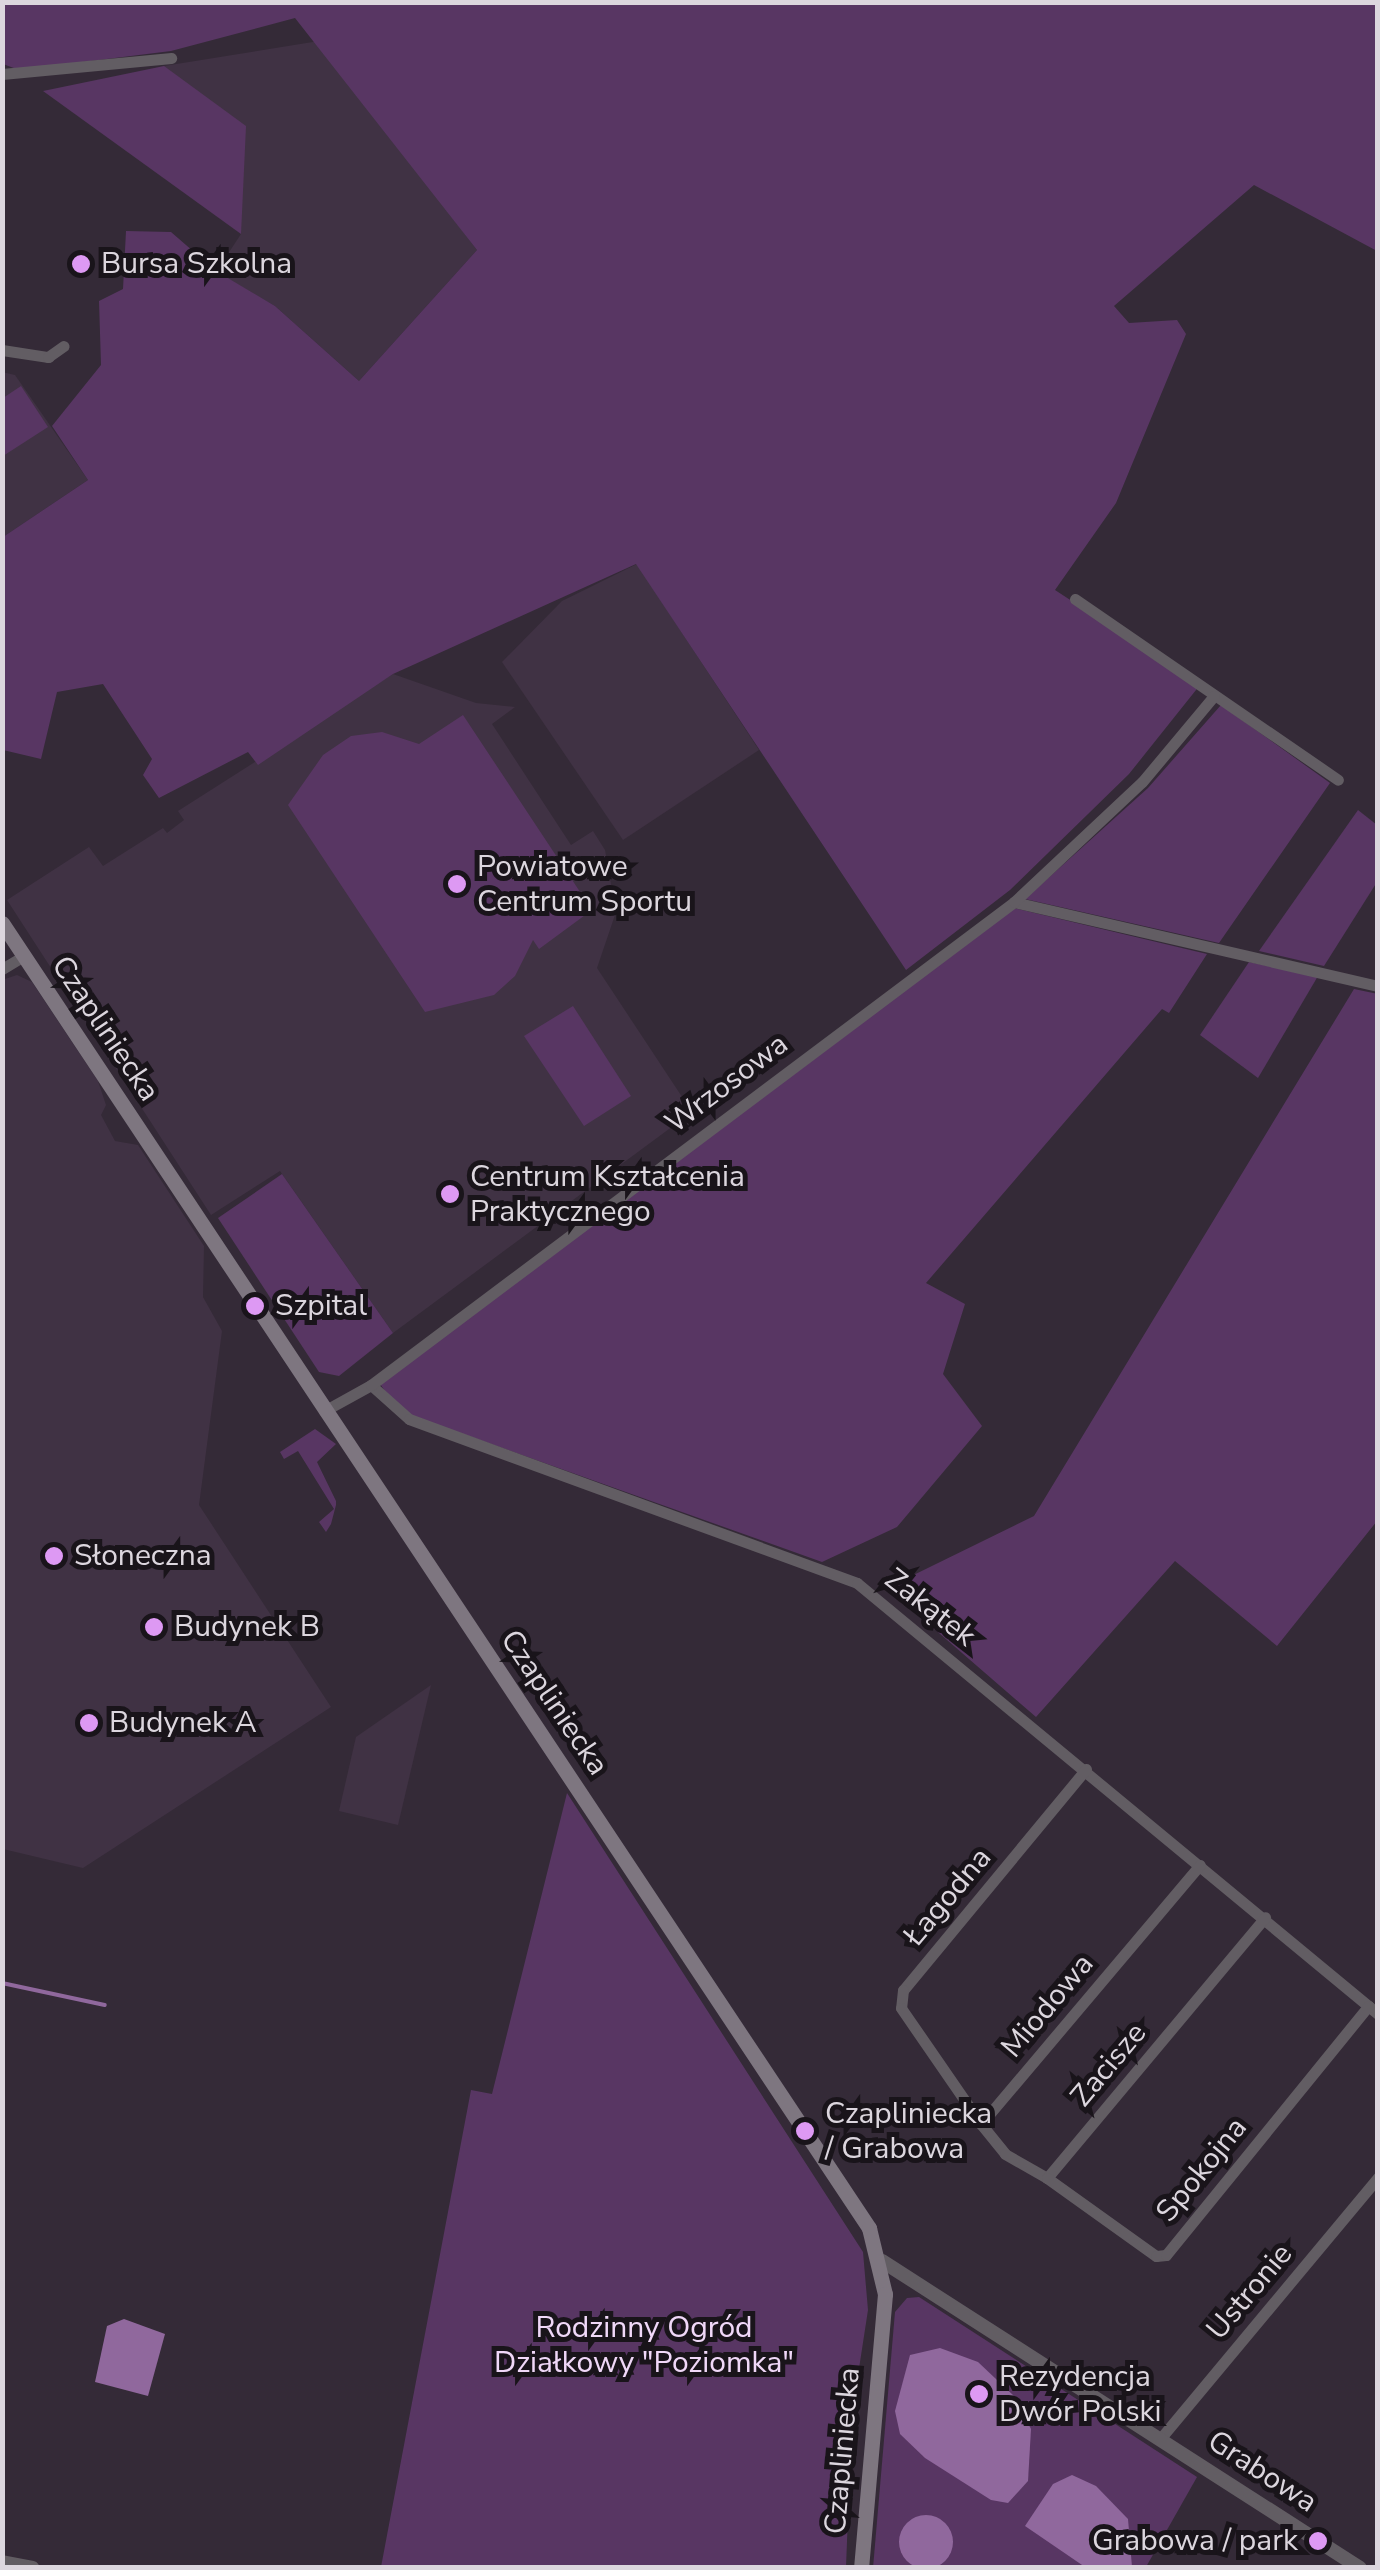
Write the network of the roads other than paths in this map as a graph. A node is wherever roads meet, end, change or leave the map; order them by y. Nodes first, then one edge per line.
1 (171, 58) dead end
2 (2, 74) edge
3 (64, 346) dead end
4 (2, 350) edge
5 (1075, 599) dead end
6 (1214, 696) junction
7 (1338, 780) dead end
8 (1014, 902) junction
9 (2, 923) edge
10 (24, 956) junction
11 (2, 969) edge
12 (1378, 986) edge
13 (371, 1385) junction
14 (324, 1411) junction
15 (1086, 1769) junction
16 (1200, 1864) junction
17 (1265, 1918) junction
18 (1373, 2010) edge
19 (981, 2124) junction
20 (1378, 2177) edge
21 (1047, 2178) junction
22 (882, 2261) junction
23 (1160, 2439) junction
24 (2, 2562) edge
25 (32, 2568) edge
26 (861, 2568) edge
27 (1360, 2568) edge

1 - 2 street
3 - 4 street
5 - 6 street
6 - 7 street
6 - 8 street, Wrzosowa
8 - 12 street
8 - 13 street, Wrzosowa
9 - 10 main road, Czapliniecka
10 - 11 street
10 - 14 main road, Czapliniecka
13 - 14 street, Wrzosowa
13 - 15 street, Zakątek
14 - 22 main road, Czapliniecka
15 - 16 street, Zakątek
15 - 19 street, Łagodna
16 - 17 street, Zakątek
16 - 19 street, Miodowa
17 - 18 street, Zakątek
17 - 21 street, Zacisze
18 - 21 street, Spokojna
19 - 21 street
20 - 23 street, Ustronie
22 - 23 street, Grabowa
22 - 26 main road, Czapliniecka
23 - 27 street, Grabowa
24 - 25 street

